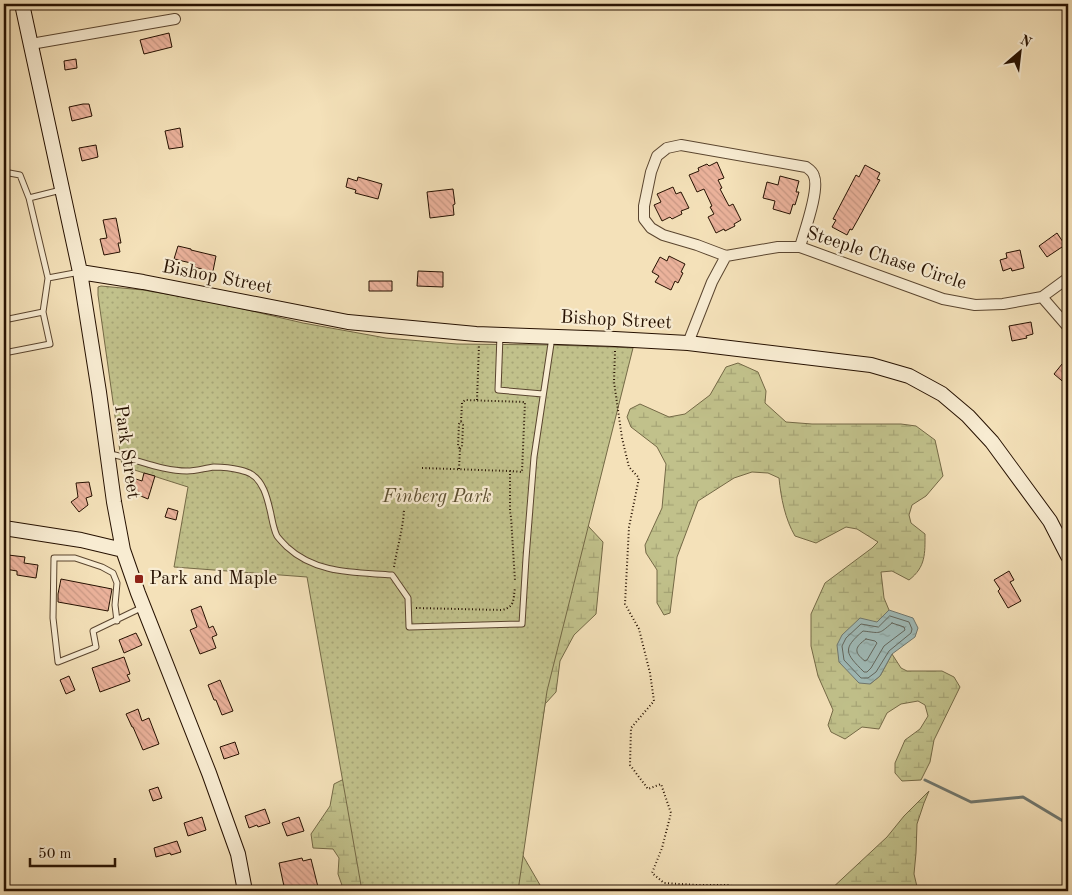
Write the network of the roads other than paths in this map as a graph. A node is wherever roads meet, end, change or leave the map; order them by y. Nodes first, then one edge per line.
1 (22, 4) edge
2 (175, 19) dead end
3 (31, 44) junction
4 (4, 172) edge
5 (62, 190) junction
6 (29, 198) junction
7 (800, 247) junction
8 (726, 256) junction
9 (80, 272) junction
10 (48, 278) junction
11 (1068, 278) edge
12 (1042, 297) junction
13 (43, 312) junction
14 (4, 320) edge
15 (1068, 327) edge
16 (500, 335) junction
17 (552, 336) junction
18 (688, 344) junction
19 (4, 353) edge
20 (544, 394) junction
21 (108, 454) junction
22 (4, 528) edge
23 (123, 550) junction
24 (1068, 556) edge
25 (144, 607) junction
26 (117, 621) junction
27 (245, 891) edge

1 - 3 street, Park Street
2 - 3 street
3 - 5 street, Park Street
4 - 6 lane
5 - 6 lane
5 - 9 street, Park Street
6 - 10 lane
7 - 8 street, Steeple Chase Circle
7 - 8 street
7 - 12 street, Steeple Chase Circle
8 - 18 street
9 - 10 lane
9 - 16 street, Bishop Street
9 - 21 street, Park Street
10 - 13 lane
11 - 12 street, Steeple Chase Circle
12 - 15 street
13 - 14 lane
13 - 19 lane
16 - 17 street, Bishop Street
16 - 20 lane
17 - 18 street, Bishop Street
17 - 20 lane
18 - 24 street, Bishop Street
20 - 21 lane
21 - 23 street, Park Street
22 - 23 street
23 - 25 street, Park Street
25 - 26 lane
25 - 27 street, Park Street
26 - 26 lane

